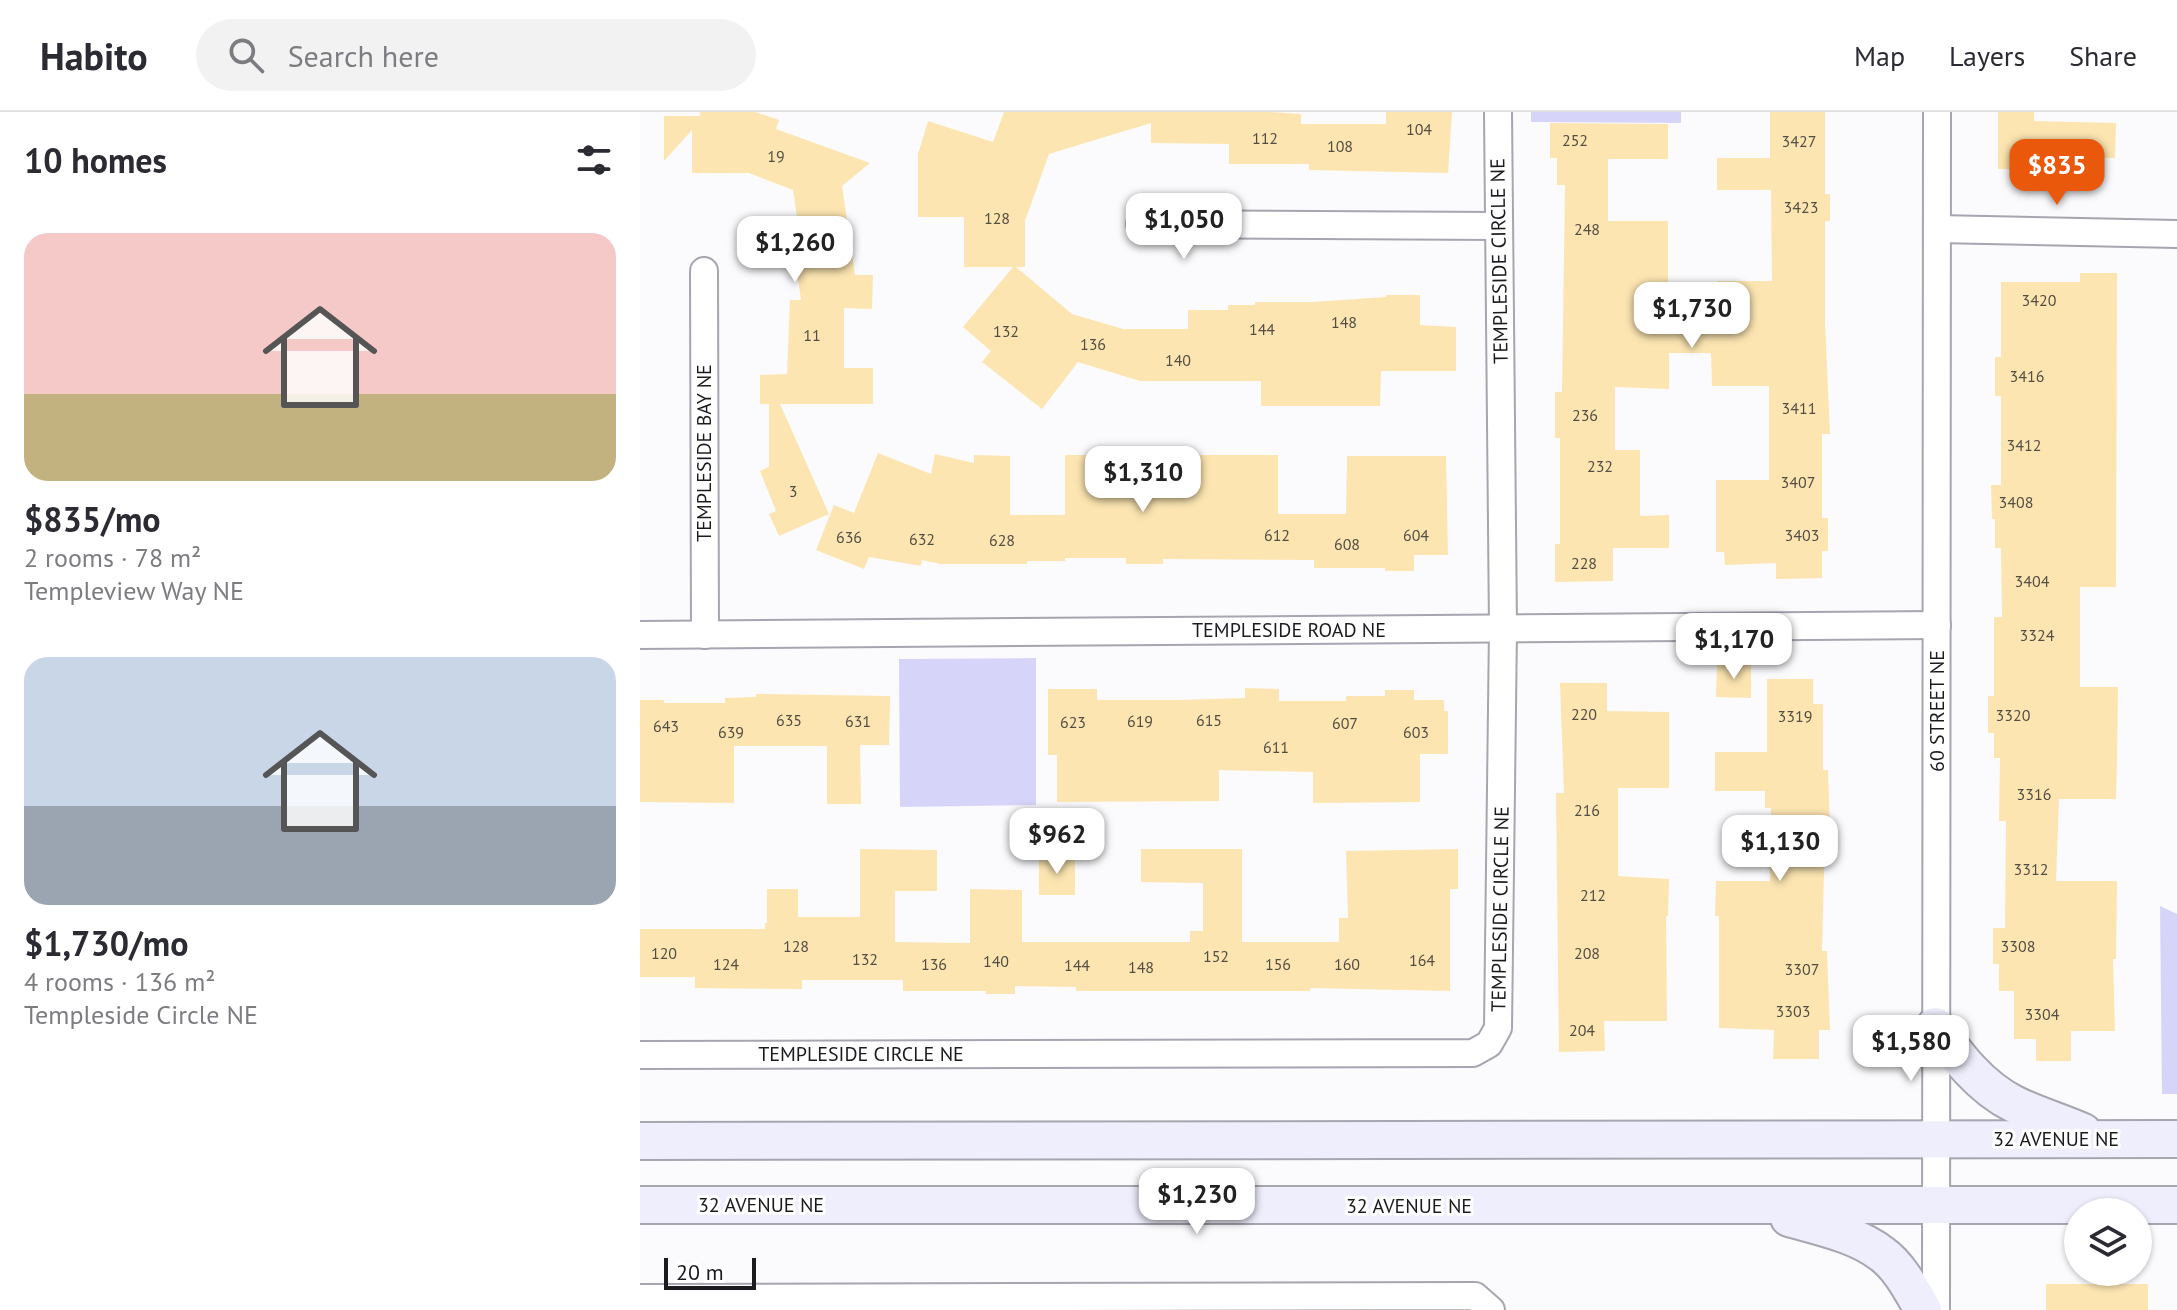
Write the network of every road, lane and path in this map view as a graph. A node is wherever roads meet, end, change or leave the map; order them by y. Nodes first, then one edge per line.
1 (1498, 112) edge
2 (1937, 112) edge
3 (1140, 224) dead end
4 (1498, 226) junction
5 (1937, 229) junction
6 (2177, 234) edge
7 (704, 271) dead end
8 (1937, 625) junction
9 (1503, 628) junction
10 (640, 635) edge
11 (705, 635) junction
12 (1935, 1026) junction
13 (640, 1055) edge
14 (1936, 1139) junction
15 (2104, 1139) junction
16 (2177, 1139) edge
17 (640, 1141) edge
18 (640, 1205) edge
19 (2177, 1205) edge
20 (1753, 1206) junction
21 (1937, 1206) junction
22 (640, 1298) edge
23 (1491, 1310) edge
24 (1923, 1310) edge
25 (1936, 1310) edge

1 - 4 street, TEMPLESIDE CIRCLE NE
2 - 5 street, 60 STREET NE
3 - 4 street
4 - 9 street, TEMPLESIDE CIRCLE NE
5 - 6 street
5 - 8 street, 60 STREET NE
7 - 11 street, TEMPLESIDE BAY NE
8 - 9 street, TEMPLESIDE ROAD NE
8 - 12 street, 60 STREET NE
9 - 11 street, TEMPLESIDE ROAD NE
9 - 13 street, TEMPLESIDE CIRCLE NE
10 - 11 street, TEMPLESIDE ROAD NE
12 - 14 street, 60 STREET NE
12 - 15 main road
14 - 15 main road, 32 AVENUE NE
14 - 17 main road, 32 AVENUE NE
14 - 21 street, 60 STREET NE
15 - 16 main road, 32 AVENUE NE
18 - 20 main road, 32 AVENUE NE
19 - 21 main road, 32 AVENUE NE
20 - 21 main road, 32 AVENUE NE
20 - 24 main road
21 - 25 street, 60 STREET NE
22 - 23 street

